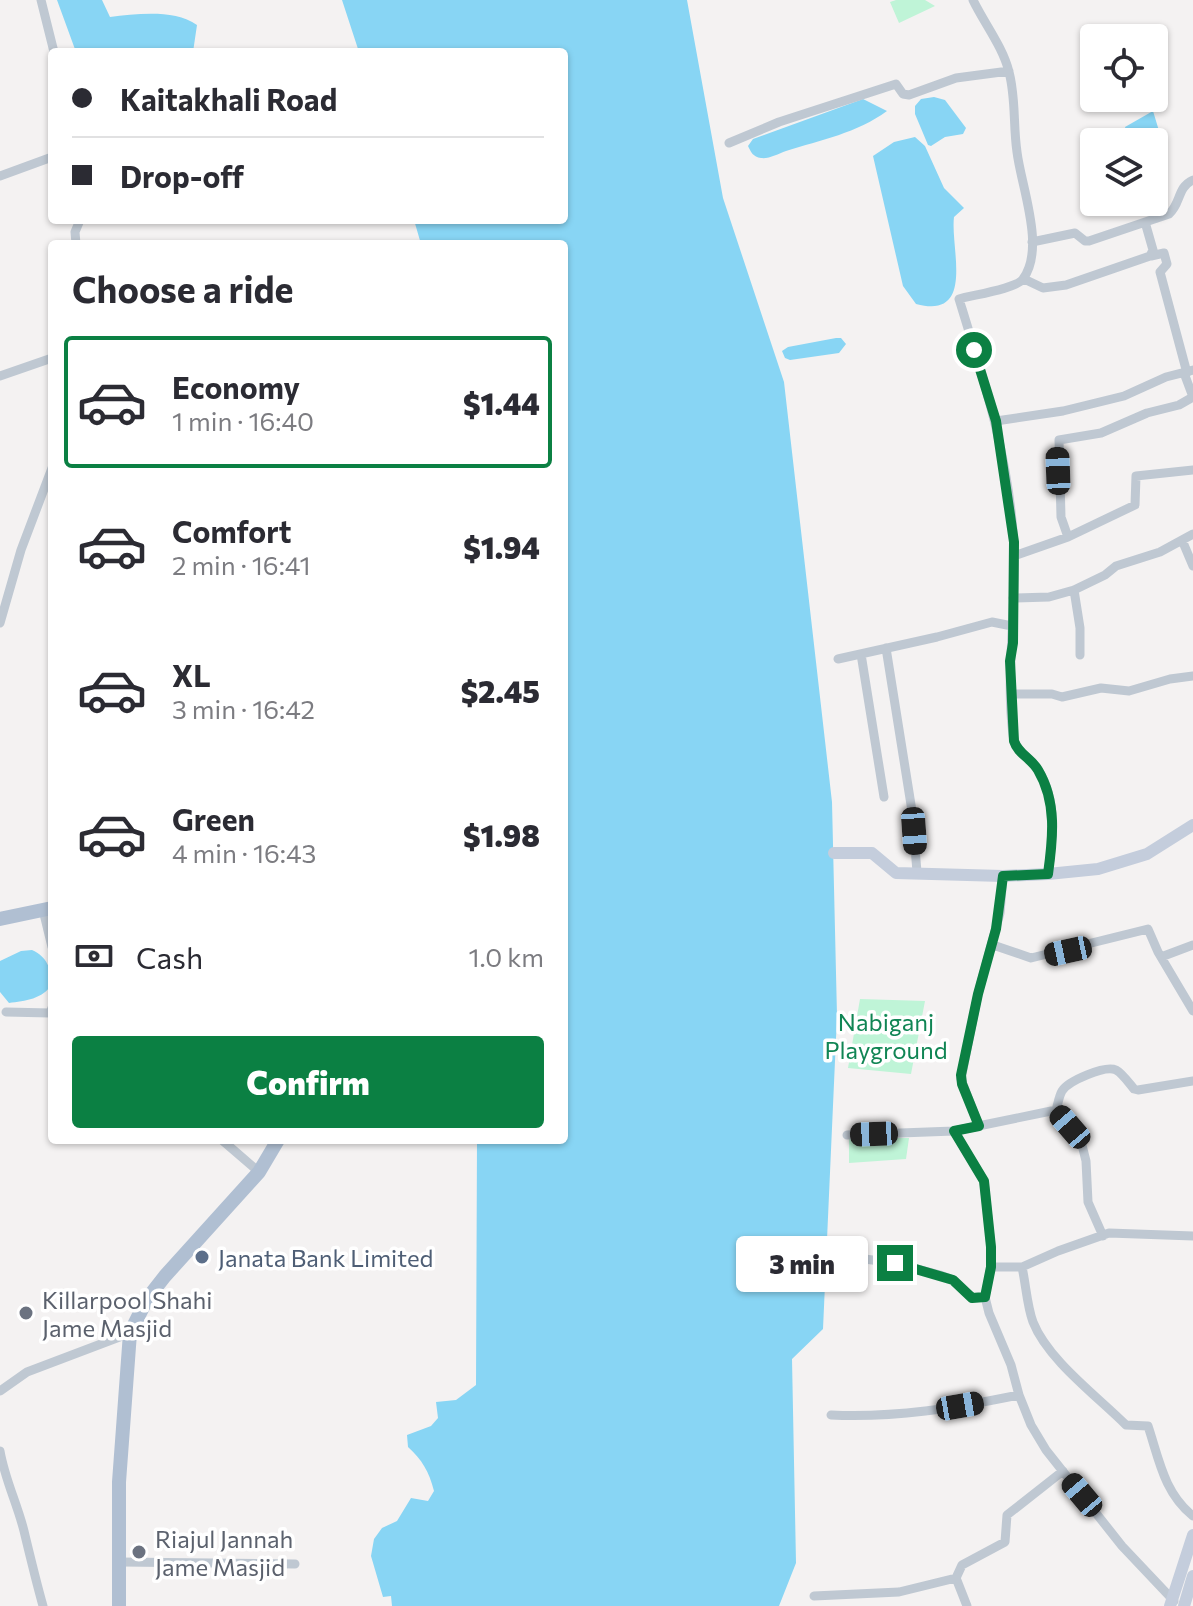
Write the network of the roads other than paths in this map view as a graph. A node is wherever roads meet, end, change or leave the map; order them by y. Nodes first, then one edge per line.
1 (41, 0) edge
2 (973, 0) edge
3 (53, 48) edge
4 (1009, 71) junction
5 (729, 143) dead end
6 (48, 158) edge
7 (0, 176) edge
8 (1193, 180) edge
9 (1145, 222) junction
10 (1032, 242) junction
11 (1151, 256) junction
12 (1024, 279) junction
13 (48, 359) edge
14 (1188, 372) edge
15 (0, 376) edge
16 (996, 421) junction
17 (1193, 470) edge
18 (48, 479) edge
19 (1193, 534) edge
20 (1068, 537) junction
21 (1182, 540) junction
22 (1014, 556) junction
23 (1193, 566) edge
24 (1074, 590) junction
25 (1013, 598) junction
26 (0, 623) edge
27 (1012, 626) junction
28 (886, 648) junction
29 (861, 654) junction
30 (1080, 655) dead end
31 (838, 659) dead end
32 (1193, 676) edge
33 (1011, 694) junction
34 (884, 797) dead end
35 (1193, 825) edge
36 (834, 853) dead end
37 (917, 872) junction
38 (1048, 874) junction
39 (1003, 876) junction
40 (48, 909) edge
41 (0, 919) edge
42 (993, 945) junction
43 (1193, 945) edge
44 (1161, 957) junction
45 (1193, 1011) edge
46 (6, 1012) dead end
47 (48, 1013) edge
48 (1193, 1081) edge
49 (1056, 1110) junction
50 (979, 1126) junction
51 (954, 1131) junction
52 (847, 1135) dead end
53 (227, 1144) edge
54 (276, 1144) edge
55 (259, 1172) junction
56 (1103, 1236) junction
57 (1193, 1236) edge
58 (842, 1256) dead end
59 (991, 1267) junction
60 (1022, 1267) junction
61 (985, 1297) junction
62 (130, 1333) junction
63 (0, 1391) edge
64 (1019, 1395) junction
65 (831, 1415) dead end
66 (0, 1451) edge
67 (1063, 1471) junction
68 (1193, 1516) edge
69 (1193, 1535) edge
70 (121, 1562) junction
71 (295, 1564) dead end
72 (1193, 1576) edge
73 (956, 1578) junction
74 (814, 1596) dead end
75 (1171, 1603) edge
76 (1184, 1605) edge
77 (43, 1606) edge
78 (119, 1606) edge
79 (967, 1606) edge

1 - 3 street
2 - 4 street
4 - 5 street
4 - 10 street
6 - 7 street
8 - 9 street
9 - 10 street
9 - 11 street
10 - 12 street
11 - 12 street
11 - 14 street
12 - 16 street
13 - 15 street
14 - 16 street
14 - 20 street
16 - 22 street
17 - 20 street
18 - 26 street
19 - 21 street
20 - 22 street
21 - 23 street
21 - 24 street
22 - 25 street
24 - 25 street
24 - 30 street
25 - 27 street
27 - 28 street
27 - 33 street
28 - 29 street
28 - 37 street
29 - 31 street
29 - 34 street
32 - 33 street
33 - 38 street
35 - 38 main road
36 - 37 main road
37 - 39 main road
38 - 39 main road
39 - 42 street
40 - 41 main road
42 - 44 street
42 - 50 street
43 - 44 street
44 - 45 street
46 - 47 street
48 - 49 street
49 - 50 street
49 - 56 street
50 - 51 street
51 - 52 street
51 - 59 street
53 - 55 street
54 - 55 main road
55 - 62 main road
56 - 57 street
56 - 60 street
58 - 61 street
59 - 60 street
59 - 61 street
60 - 68 street
61 - 64 street
62 - 63 street
62 - 70 main road
64 - 65 street
64 - 67 street
66 - 77 street
67 - 73 street
67 - 75 street
69 - 75 main road
70 - 71 street
70 - 78 main road
72 - 76 main road
73 - 74 street
73 - 79 street
75 - 76 street

